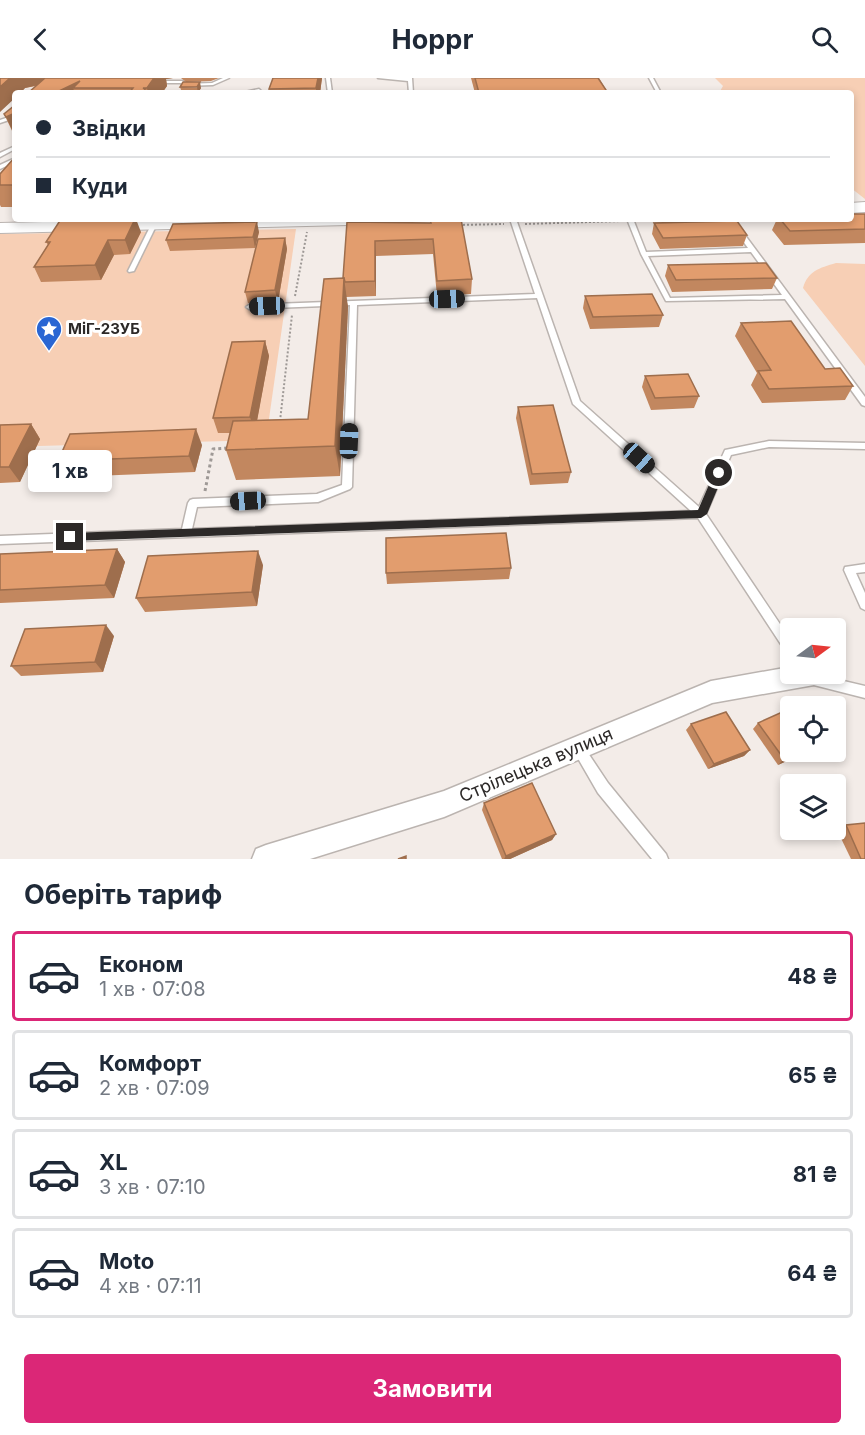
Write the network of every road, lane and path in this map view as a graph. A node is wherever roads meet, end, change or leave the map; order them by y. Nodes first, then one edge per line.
1 (227, 78) edge
2 (380, 78) edge
3 (410, 79) edge
4 (152, 82) edge
5 (183, 85) junction
6 (179, 90) edge
7 (160, 222) edge
8 (514, 222) edge
9 (631, 222) edge
10 (732, 222) edge
11 (308, 227) dead end
12 (0, 228) edge
13 (752, 250) junction
14 (644, 254) junction
15 (131, 271) dead end
16 (539, 296) junction
17 (787, 297) junction
18 (354, 303) junction
19 (293, 305) junction
20 (249, 307) dead end
21 (865, 403) edge
22 (278, 431) edge
23 (865, 446) edge
24 (234, 447) edge
25 (202, 503) junction
26 (701, 514) junction
27 (186, 532) junction
28 (0, 540) edge
29 (865, 568) edge
30 (865, 605) edge
31 (780, 633) edge
32 (780, 679) edge
33 (837, 684) edge
34 (865, 692) edge
35 (578, 747) junction
36 (266, 859) edge
37 (661, 859) edge

1 - 5 lane
2 - 3 lane
4 - 5 lane
5 - 6 lane
7 - 12 street
7 - 15 lane
8 - 16 lane
9 - 14 lane
10 - 13 lane
11 - 19 path
13 - 14 lane
13 - 17 lane
14 - 17 lane
16 - 18 lane
16 - 26 lane
17 - 21 lane
18 - 19 lane
18 - 25 lane
19 - 20 lane
19 - 22 path
23 - 26 lane
24 - 25 path
25 - 27 lane
26 - 27 lane
26 - 31 lane
27 - 28 lane
29 - 30 lane
32 - 35 street, Стрілецька вулиця
33 - 34 lane
35 - 36 street, Стрілецька вулиця
35 - 37 lane

